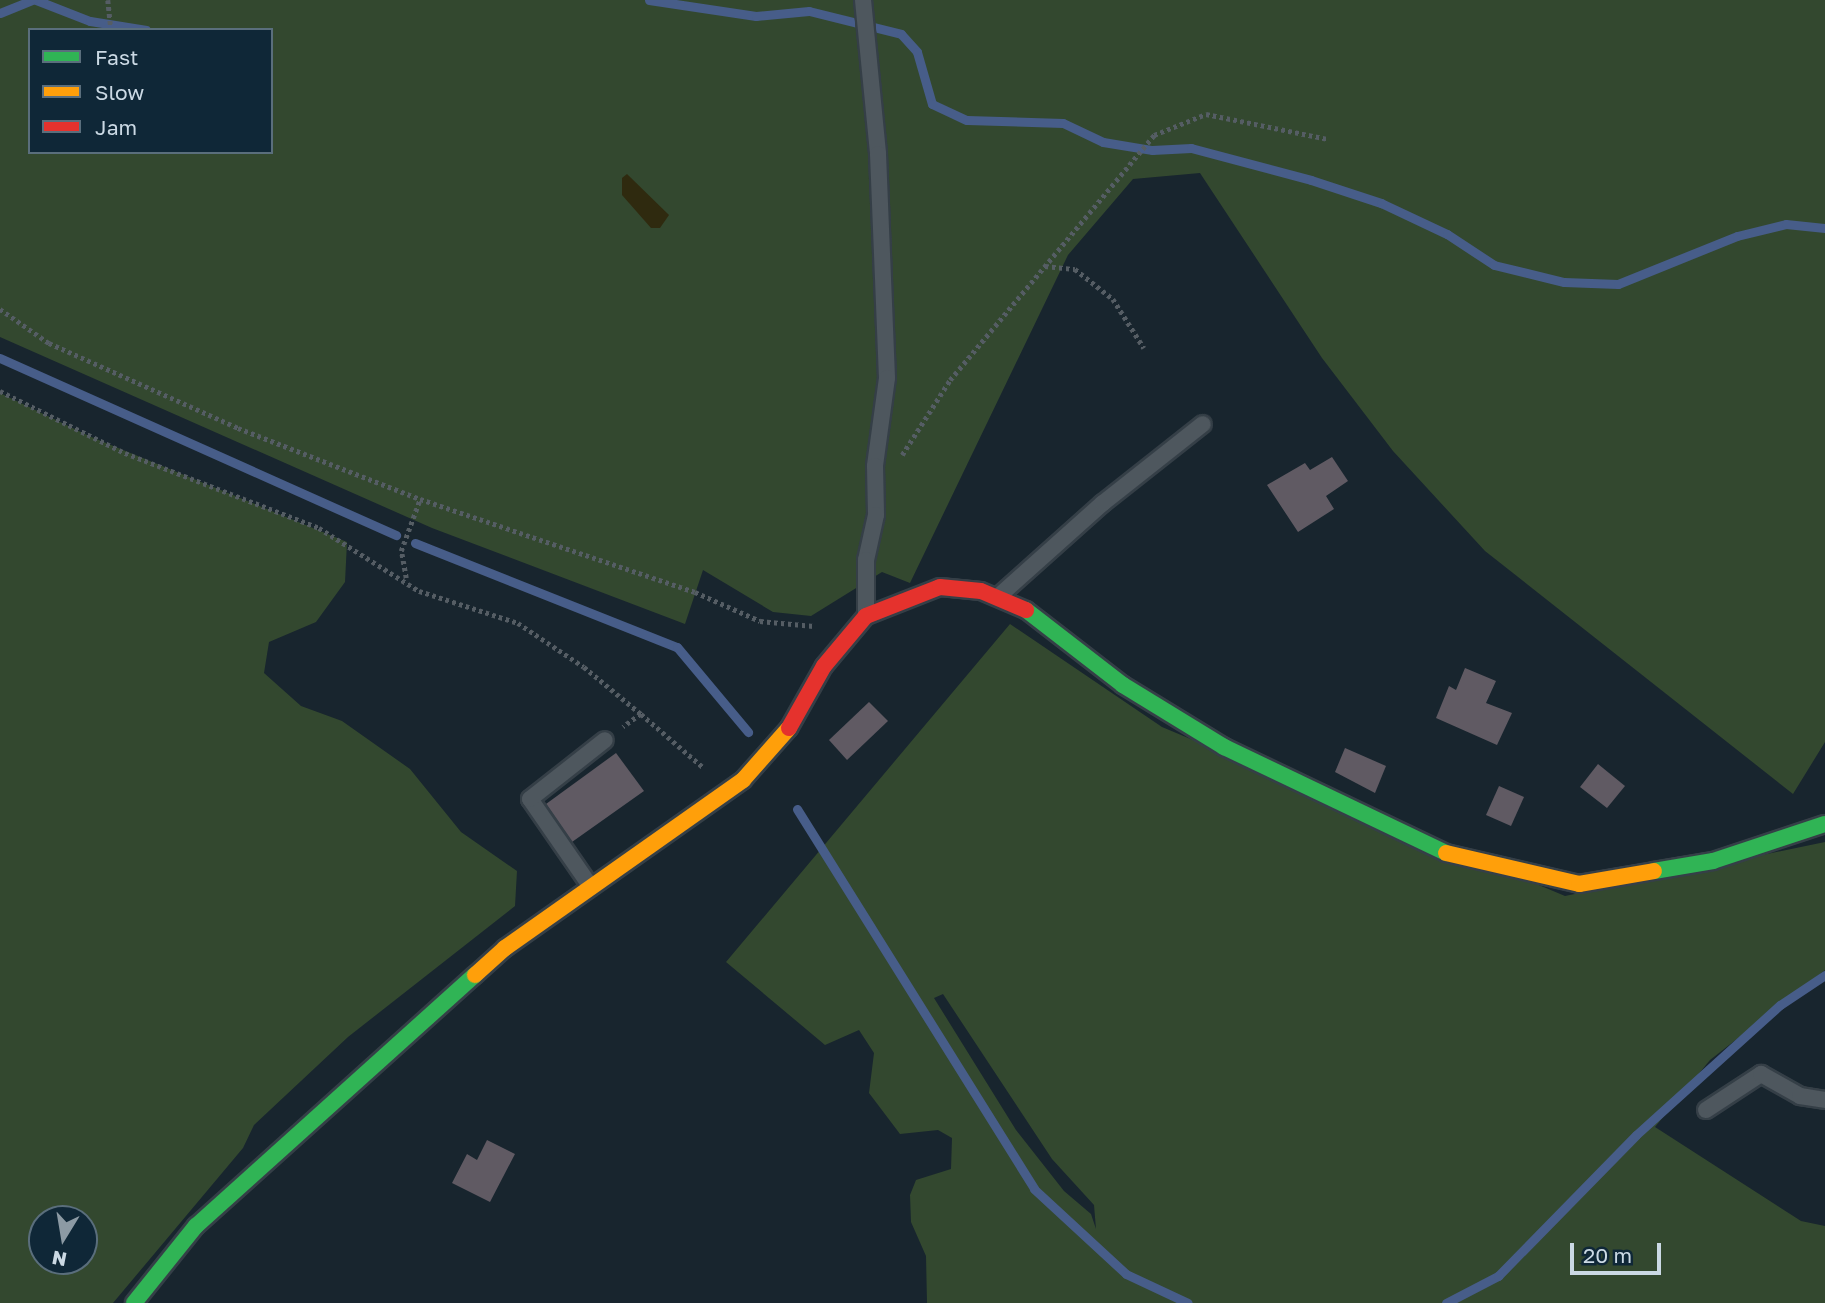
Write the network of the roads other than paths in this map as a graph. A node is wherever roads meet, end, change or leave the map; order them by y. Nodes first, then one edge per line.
1 (863, 0) edge
2 (1203, 424) dead end
3 (999, 597) junction
4 (866, 616) junction
5 (606, 740) road end
6 (1825, 824) edge
7 (592, 889) junction
8 (1825, 1100) edge
9 (1706, 1110) dead end
10 (134, 1303) edge

1 - 4 lane
2 - 3 lane
3 - 4 street
3 - 6 street
4 - 7 street
5 - 7 lane
7 - 10 street
8 - 9 lane

